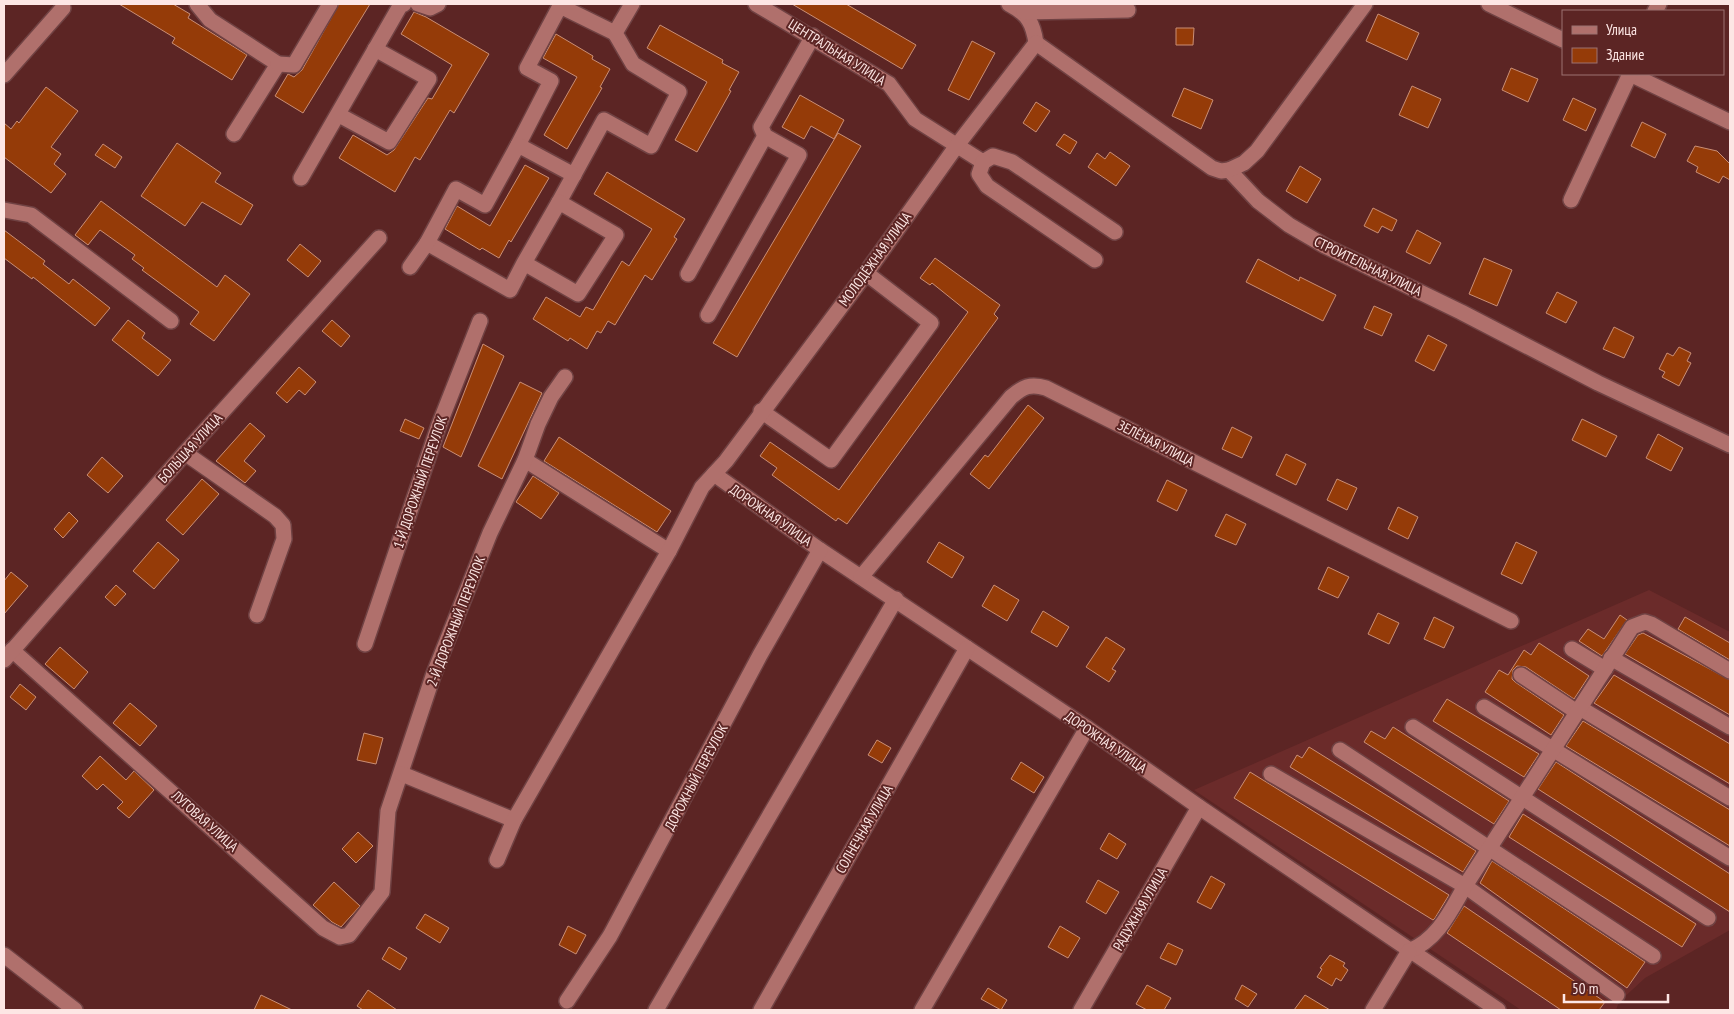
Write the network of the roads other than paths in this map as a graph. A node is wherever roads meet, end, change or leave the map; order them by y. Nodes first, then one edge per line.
1 (197, 4) edge
2 (330, 4) edge
3 (404, 4) edge
4 (418, 4) edge
5 (438, 4) edge
6 (632, 4) edge
7 (756, 4) edge
8 (1010, 4) edge
9 (1365, 4) edge
10 (1489, 4) edge
11 (63, 8) dead end
12 (1128, 10) dead end
13 (1024, 12) junction
14 (615, 33) junction
15 (813, 36) junction
16 (1562, 40) edge
17 (1036, 43) junction
18 (375, 49) junction
19 (278, 64) junction
20 (4, 75) edge
21 (1630, 75) edge
22 (1632, 75) edge
23 (339, 115) junction
24 (1730, 122) edge
25 (234, 134) dead end
26 (765, 136) junction
27 (958, 144) junction
28 (518, 145) junction
29 (983, 162) junction
30 (1229, 170) junction
31 (574, 175) junction
32 (301, 178) dead end
33 (1571, 200) dead end
34 (559, 202) junction
35 (4, 210) edge
36 (1115, 232) dead end
37 (379, 238) dead end
38 (427, 243) junction
39 (1095, 260) dead end
40 (524, 263) junction
41 (410, 267) dead end
42 (866, 273) junction
43 (688, 274) dead end
44 (708, 315) dead end
45 (171, 321) dead end
46 (480, 321) dead end
47 (565, 377) dead end
48 (761, 411) junction
49 (1730, 445) edge
50 (185, 453) junction
51 (525, 460) junction
52 (714, 474) junction
53 (820, 550) junction
54 (669, 551) junction
55 (861, 577) junction
56 (896, 599) junction
57 (257, 615) dead end
58 (1511, 621) dead end
59 (365, 644) dead end
60 (968, 648) junction
61 (1572, 649) dead end
62 (8, 655) edge
63 (1608, 663) junction
64 (1730, 671) edge
65 (1521, 675) dead end
66 (1484, 707) dead end
67 (1579, 710) junction
68 (1413, 727) dead end
69 (1730, 727) edge
70 (1087, 728) junction
71 (1340, 750) dead end
72 (1554, 750) junction
73 (402, 774) junction
74 (1271, 774) dead end
75 (1730, 798) edge
76 (1522, 799) junction
77 (1199, 808) junction
78 (514, 820) junction
79 (1490, 848) junction
80 (1730, 858) edge
81 (497, 860) dead end
82 (384, 877) joint
83 (1465, 886) junction
84 (1708, 918) dead end
85 (1409, 951) junction
86 (4, 955) edge
87 (1653, 956) dead end
88 (1616, 995) dead end
89 (567, 1001) dead end
90 (75, 1010) edge
91 (656, 1010) edge
92 (761, 1010) edge
93 (922, 1010) edge
94 (1080, 1010) edge
95 (1373, 1010) edge
96 (1498, 1010) edge

1 - 19 street
2 - 19 street
3 - 18 street
4 - 5 street
6 - 14 street
7 - 15 street, ЦЕНТРАЛЬНАЯ УЛИЦА
8 - 13 street
9 - 30 street
10 - 16 street
11 - 20 street
12 - 13 street
13 - 17 street
14 - 28 street
14 - 31 street
15 - 26 street
15 - 27 street, ЦЕНТРАЛЬНАЯ УЛИЦА
17 - 27 street, МОЛОДЁЖНАЯ УЛИЦА
17 - 30 street
18 - 23 street
18 - 23 street
19 - 25 street
21 - 33 street
22 - 24 street
23 - 32 street
26 - 43 street
26 - 44 street
27 - 29 street, ЦЕНТРАЛЬНАЯ УЛИЦА
27 - 42 street, МОЛОДЁЖНАЯ УЛИЦА
28 - 31 street
28 - 38 street
29 - 36 street
29 - 39 street
30 - 49 street, СТРОИТЕЛЬНАЯ УЛИЦА
31 - 34 street
34 - 40 street
34 - 40 street
35 - 45 street
37 - 50 street, БОЛЬШАЯ УЛИЦА
38 - 40 street
38 - 41 street
42 - 48 street, МОЛОДЁЖНАЯ УЛИЦА
42 - 48 street
46 - 59 street, 1-Й ДОРОЖНЫЙ ПЕРЕУЛОК
47 - 51 street, 2-Й ДОРОЖНЫЙ ПЕРЕУЛОК
48 - 52 street, МОЛОДЁЖНАЯ УЛИЦА
50 - 57 street
50 - 62 street, БОЛЬШАЯ УЛИЦА
51 - 54 street
51 - 73 street, 2-Й ДОРОЖНЫЙ ПЕРЕУЛОК
52 - 53 street, ДОРОЖНАЯ УЛИЦА
52 - 54 street, МОЛОДЁЖНАЯ УЛИЦА
53 - 55 street, ДОРОЖНАЯ УЛИЦА
53 - 89 street, ДОРОЖНЫЙ ПЕРЕУЛОК
54 - 78 street, МОЛОДЁЖНАЯ УЛИЦА
55 - 56 street, ДОРОЖНАЯ УЛИЦА
55 - 58 street, ЗЕЛЁНАЯ УЛИЦА
56 - 60 street, ДОРОЖНАЯ УЛИЦА
56 - 91 street
60 - 70 street, ДОРОЖНАЯ УЛИЦА
60 - 92 street, СОЛНЕЧНАЯ УЛИЦА
61 - 63 street
62 - 82 street, ЛУГОВАЯ УЛИЦА
63 - 64 street
63 - 67 street
63 - 69 street
65 - 67 street
66 - 72 street
67 - 72 street
67 - 75 street
68 - 76 street
70 - 77 street, ДОРОЖНАЯ УЛИЦА
70 - 93 street
71 - 79 street
72 - 76 street
72 - 80 street
73 - 78 street
73 - 82 street, 2-Й ДОРОЖНЫЙ ПЕРЕУЛОК
74 - 83 street
76 - 79 street
76 - 84 street
77 - 85 street, ДОРОЖНАЯ УЛИЦА
77 - 94 street, РАДУЖНАЯ УЛИЦА
78 - 81 street, МОЛОДЁЖНАЯ УЛИЦА
79 - 83 street
79 - 87 street
83 - 85 street
83 - 88 street
85 - 95 street
85 - 96 street, ДОРОЖНАЯ УЛИЦА
86 - 90 street

